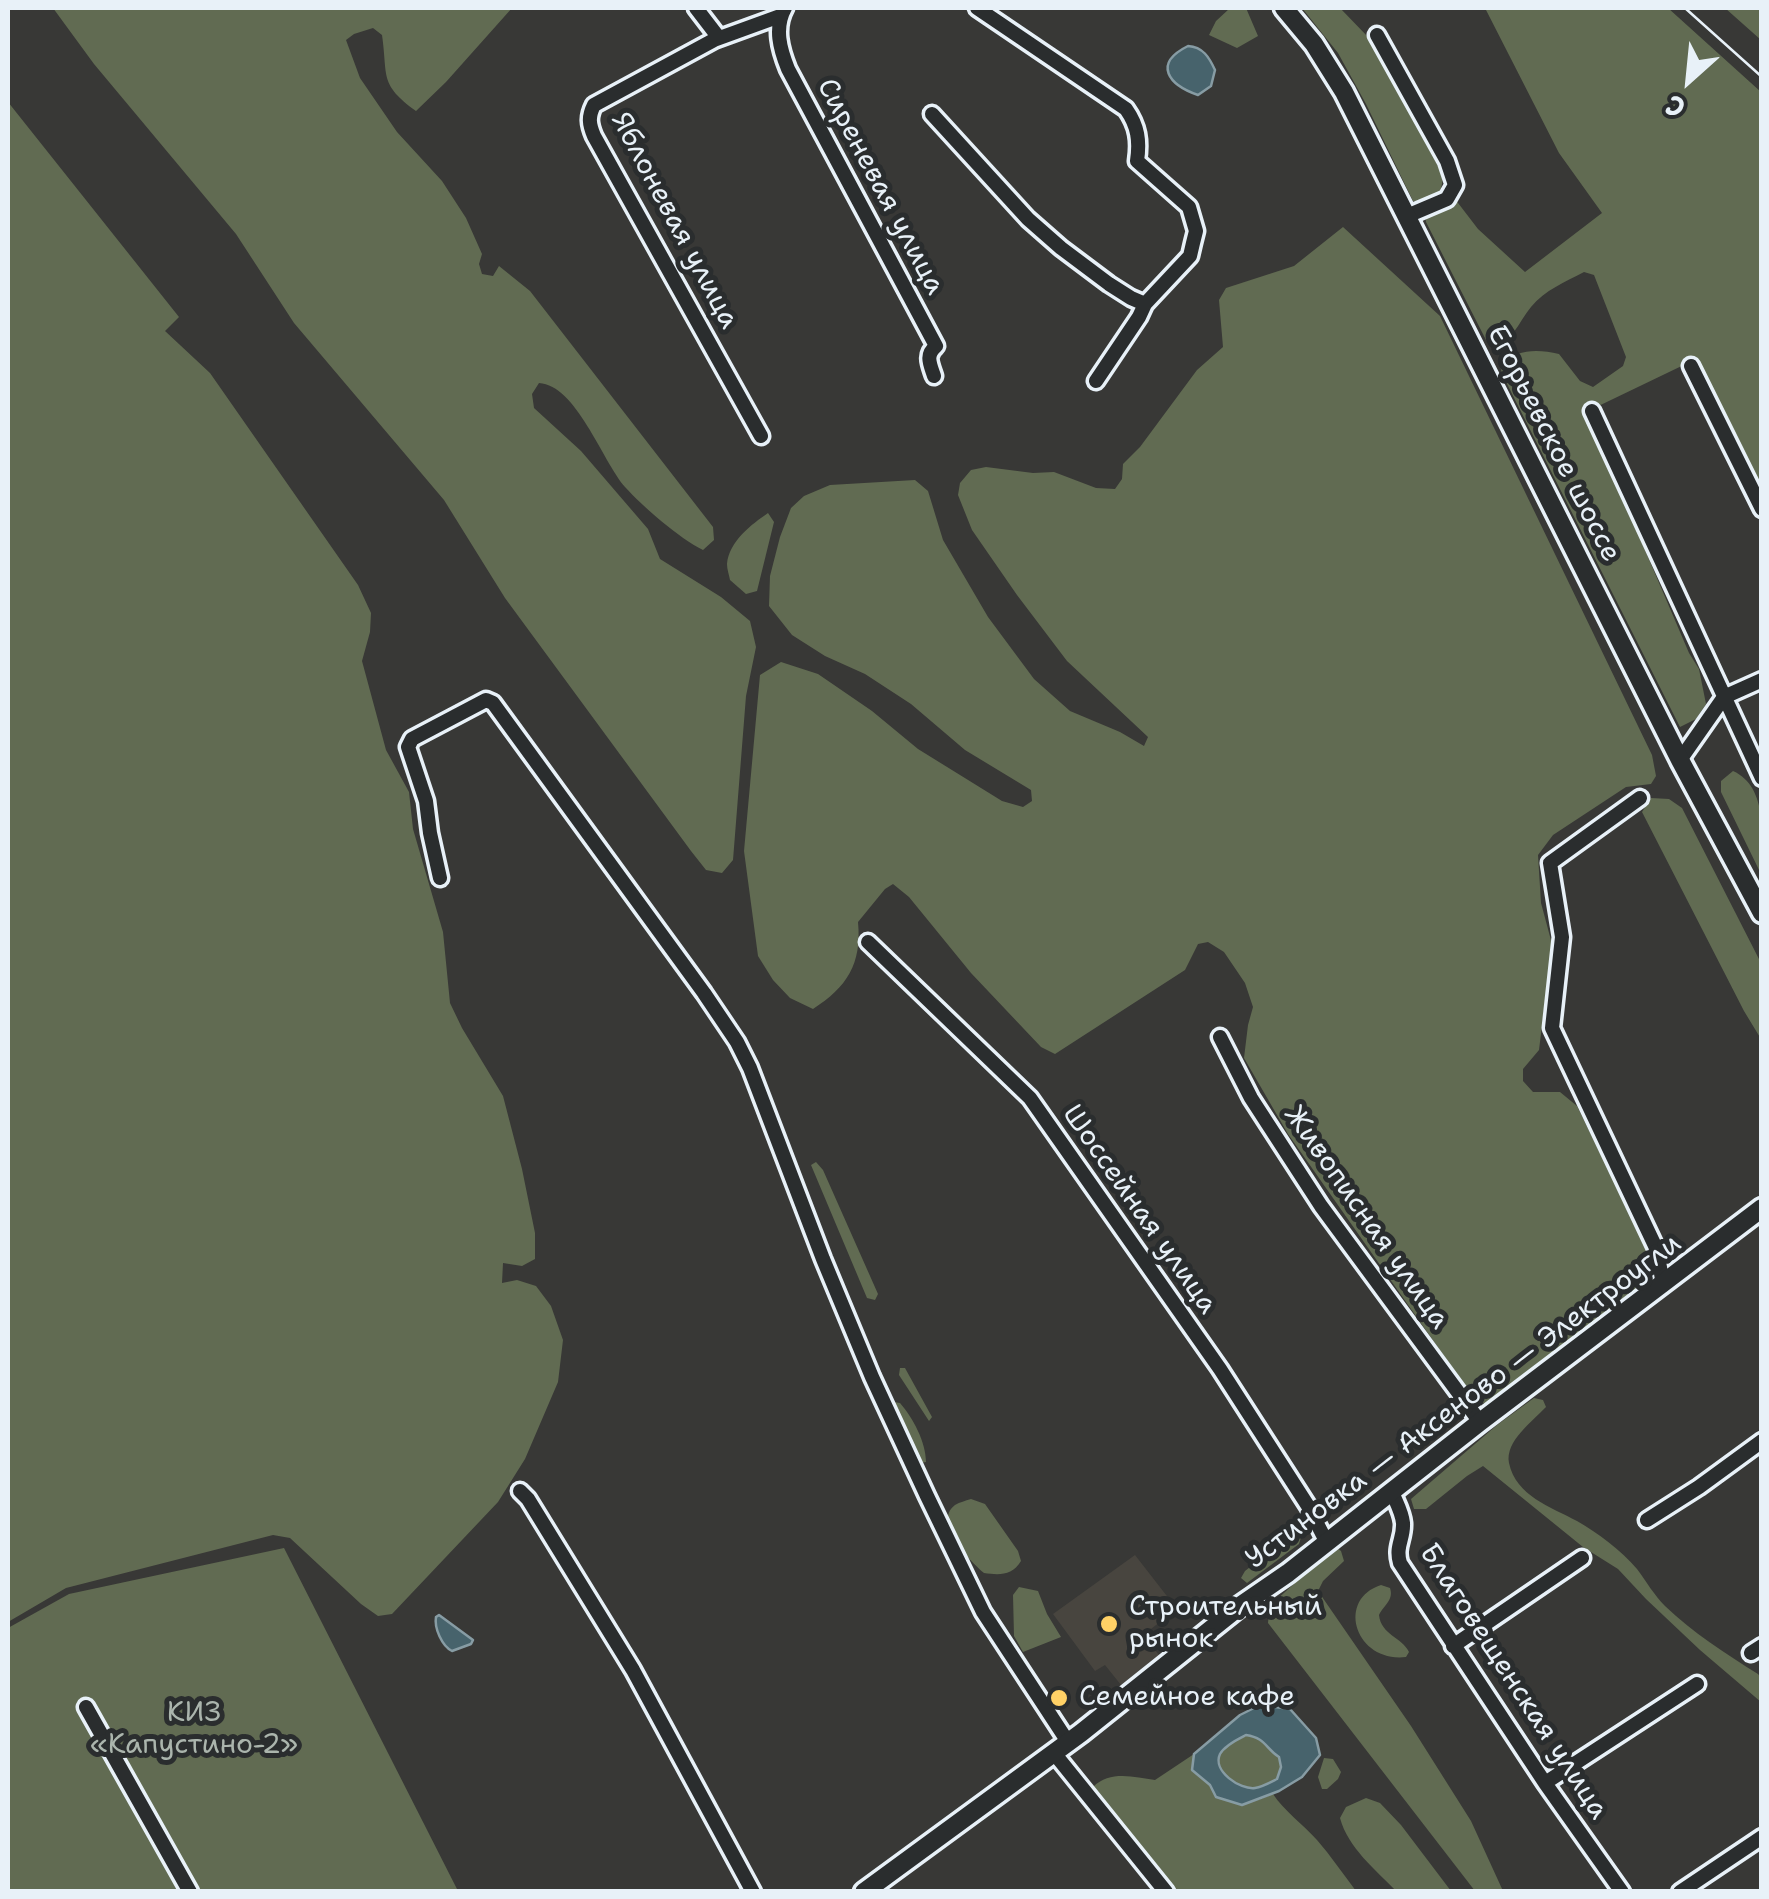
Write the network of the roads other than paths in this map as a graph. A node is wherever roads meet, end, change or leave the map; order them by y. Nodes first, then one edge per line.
1 (696, 8) edge
2 (976, 8) edge
3 (1284, 8) edge
4 (783, 12) edge
5 (1377, 34) dead end
6 (719, 38) junction
7 (932, 114) dead end
8 (1407, 216) junction
9 (1145, 304) junction
10 (1691, 366) dead end
11 (934, 376) dead end
12 (1096, 381) dead end
13 (1592, 412) dead end
14 (761, 436) dead end
15 (1762, 508) edge
16 (1762, 680) edge
17 (1724, 698) junction
18 (1680, 760) junction
19 (1762, 778) edge
20 (1640, 798) dead end
21 (440, 878) dead end
22 (1762, 913) edge
23 (868, 942) dead end
24 (1220, 1037) dead end
25 (1762, 1208) edge
26 (1663, 1284) junction
27 (1480, 1422) junction
28 (1762, 1442) edge
29 (520, 1490) dead end
30 (1392, 1492) junction
31 (1648, 1520) dead end
32 (1326, 1541) junction
33 (1582, 1558) dead end
34 (1454, 1646) junction
35 (1696, 1684) dead end
36 (86, 1707) dead end
37 (1061, 1748) junction
38 (1545, 1783) junction
39 (1762, 1837) edge
40 (190, 1892) edge
41 (753, 1892) edge
42 (864, 1892) edge
43 (1166, 1892) edge
44 (1622, 1892) edge
45 (1680, 1892) edge

1 - 6 street
2 - 9 street
3 - 8 main road, Егорьевское шоссе
4 - 6 street, Яблоневая улица
4 - 11 street, Сиреневая улица
5 - 8 street
6 - 14 street, Яблоневая улица
7 - 9 street
8 - 18 main road, Егорьевское шоссе
9 - 12 street
10 - 15 street
13 - 17 street
16 - 17 street
17 - 18 street
17 - 19 street
18 - 22 main road, Егорьевское шоссе
20 - 26 street
21 - 37 street
23 - 32 street, Шоссейная улица
24 - 27 street, Живописная улица
25 - 26 main road, Устиновка — Аксеново — Электроугли
26 - 27 main road, Устиновка — Аксеново — Электроугли
27 - 30 main road, Устиновка — Аксеново — Электроугли
28 - 31 street
29 - 41 street
30 - 32 main road, Устиновка — Аксеново — Электроугли
30 - 34 street, Благовещенская улица
32 - 37 main road, Устиновка — Аксеново — Электроугли
33 - 34 street
34 - 38 street, Благовещенская улица
35 - 38 street
36 - 40 street
37 - 42 main road, Устиновка — Аксеново — Электроугли
37 - 43 street
38 - 44 street, Благовещенская улица
39 - 45 street

